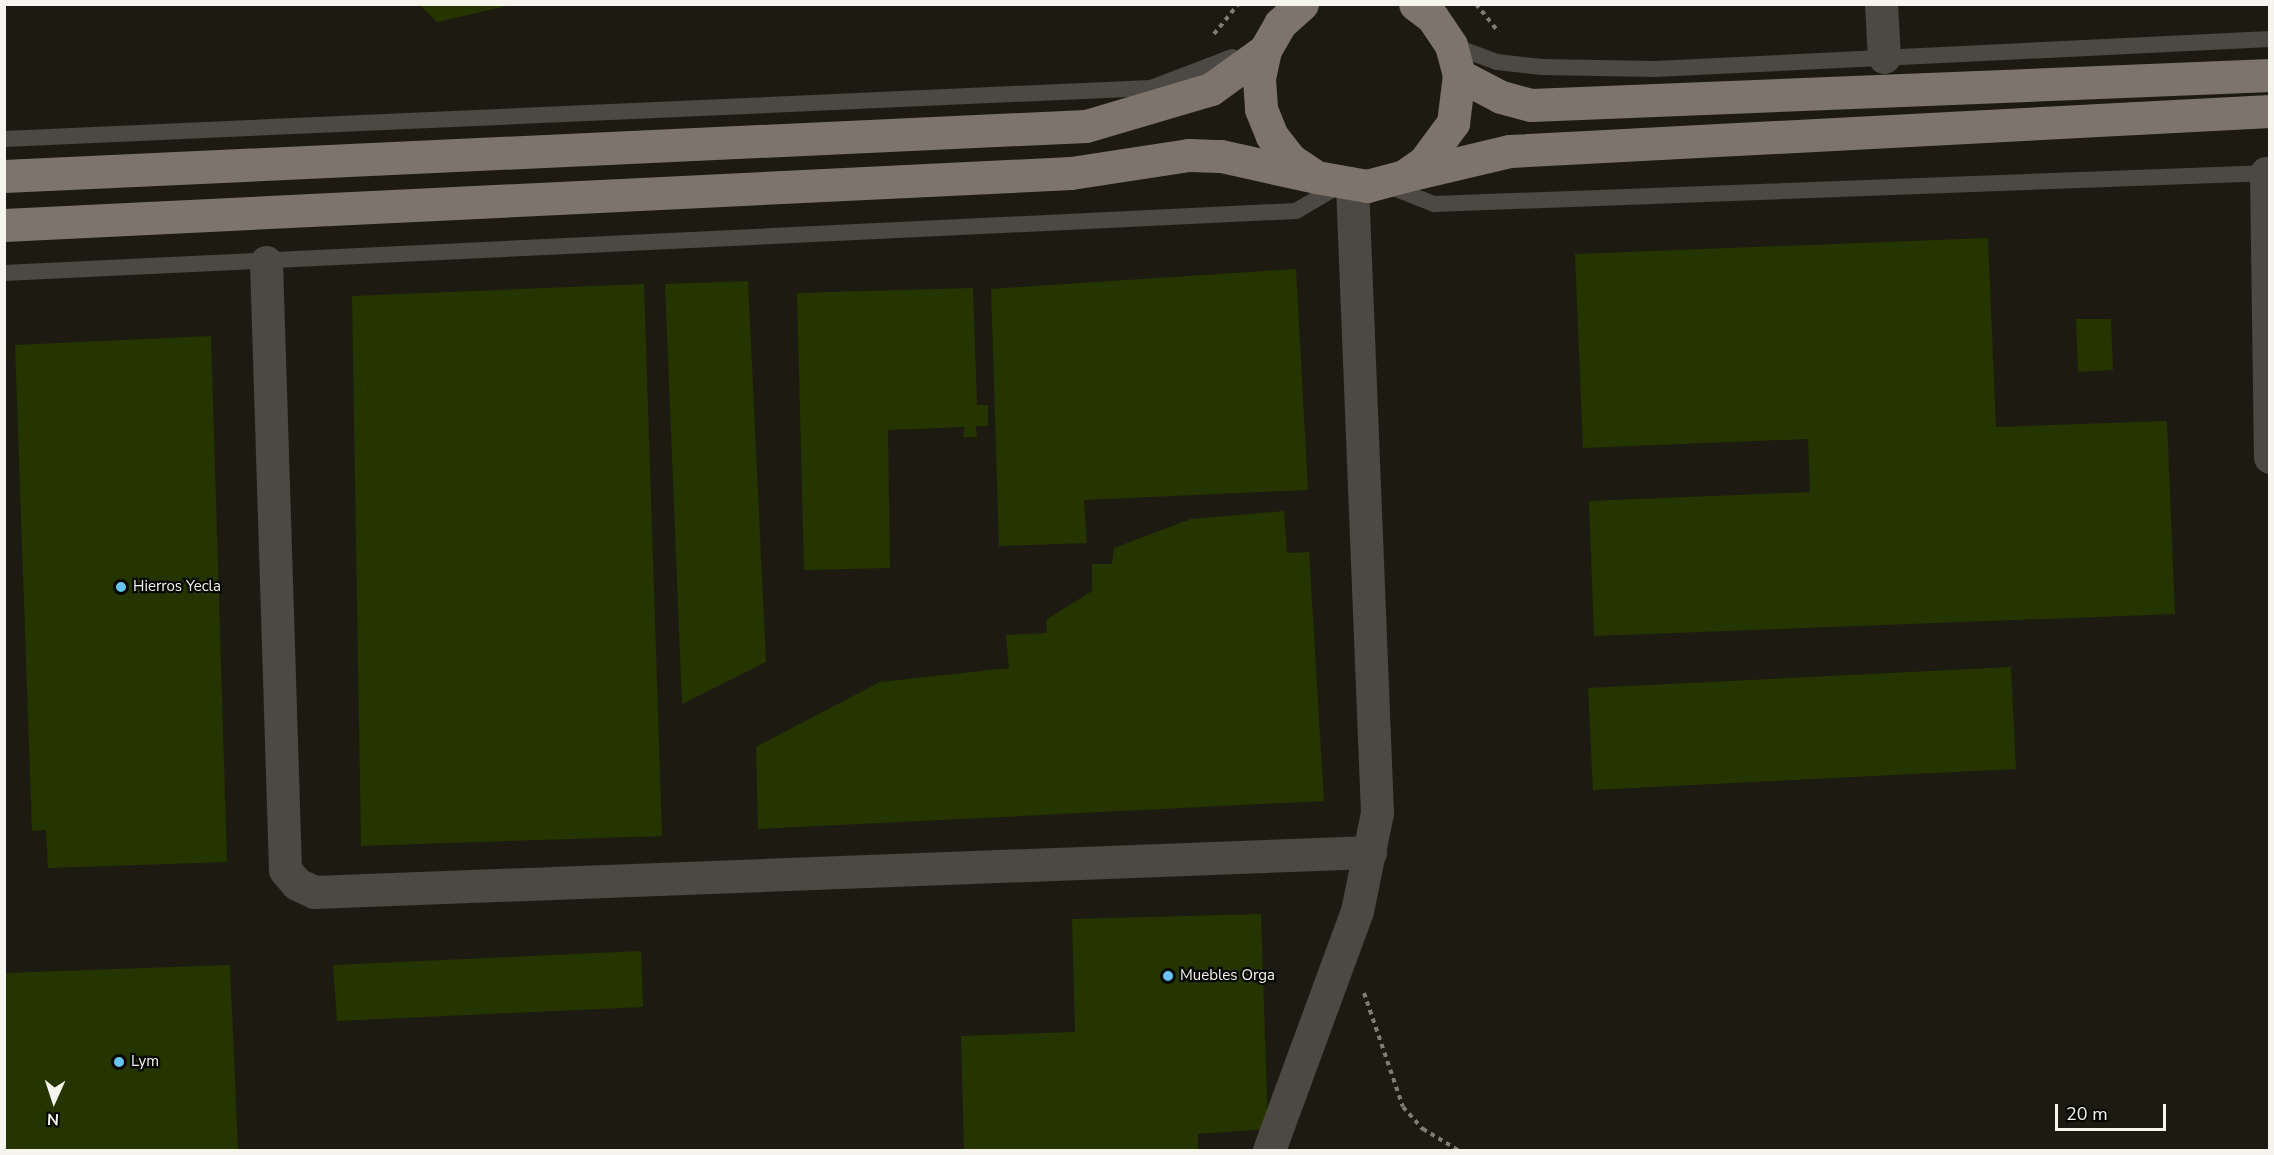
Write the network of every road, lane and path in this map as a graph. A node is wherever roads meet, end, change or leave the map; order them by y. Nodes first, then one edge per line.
1 (1414, 4) edge
2 (1881, 4) edge
3 (1282, 26) edge
4 (2270, 39) edge
5 (1884, 57) junction
6 (1455, 60) junction
7 (2270, 75) edge
8 (2270, 111) edge
9 (4, 139) edge
10 (2268, 173) edge
11 (4, 176) edge
12 (1359, 181) junction
13 (4, 225) edge
14 (266, 262) junction
15 (4, 273) edge
16 (2270, 458) edge
17 (1370, 852) junction
18 (1345, 943) junction
19 (1269, 1150) edge
20 (1458, 1150) edge

1 - 6 main road
2 - 5 street
3 - 9 lane
3 - 11 main road
3 - 12 main road
4 - 5 lane
5 - 6 lane
6 - 7 main road
6 - 12 main road
8 - 12 main road
10 - 12 lane
10 - 16 street
12 - 13 main road
12 - 14 lane
12 - 17 street
14 - 15 lane
14 - 17 street
17 - 18 street
18 - 19 street
18 - 20 path

